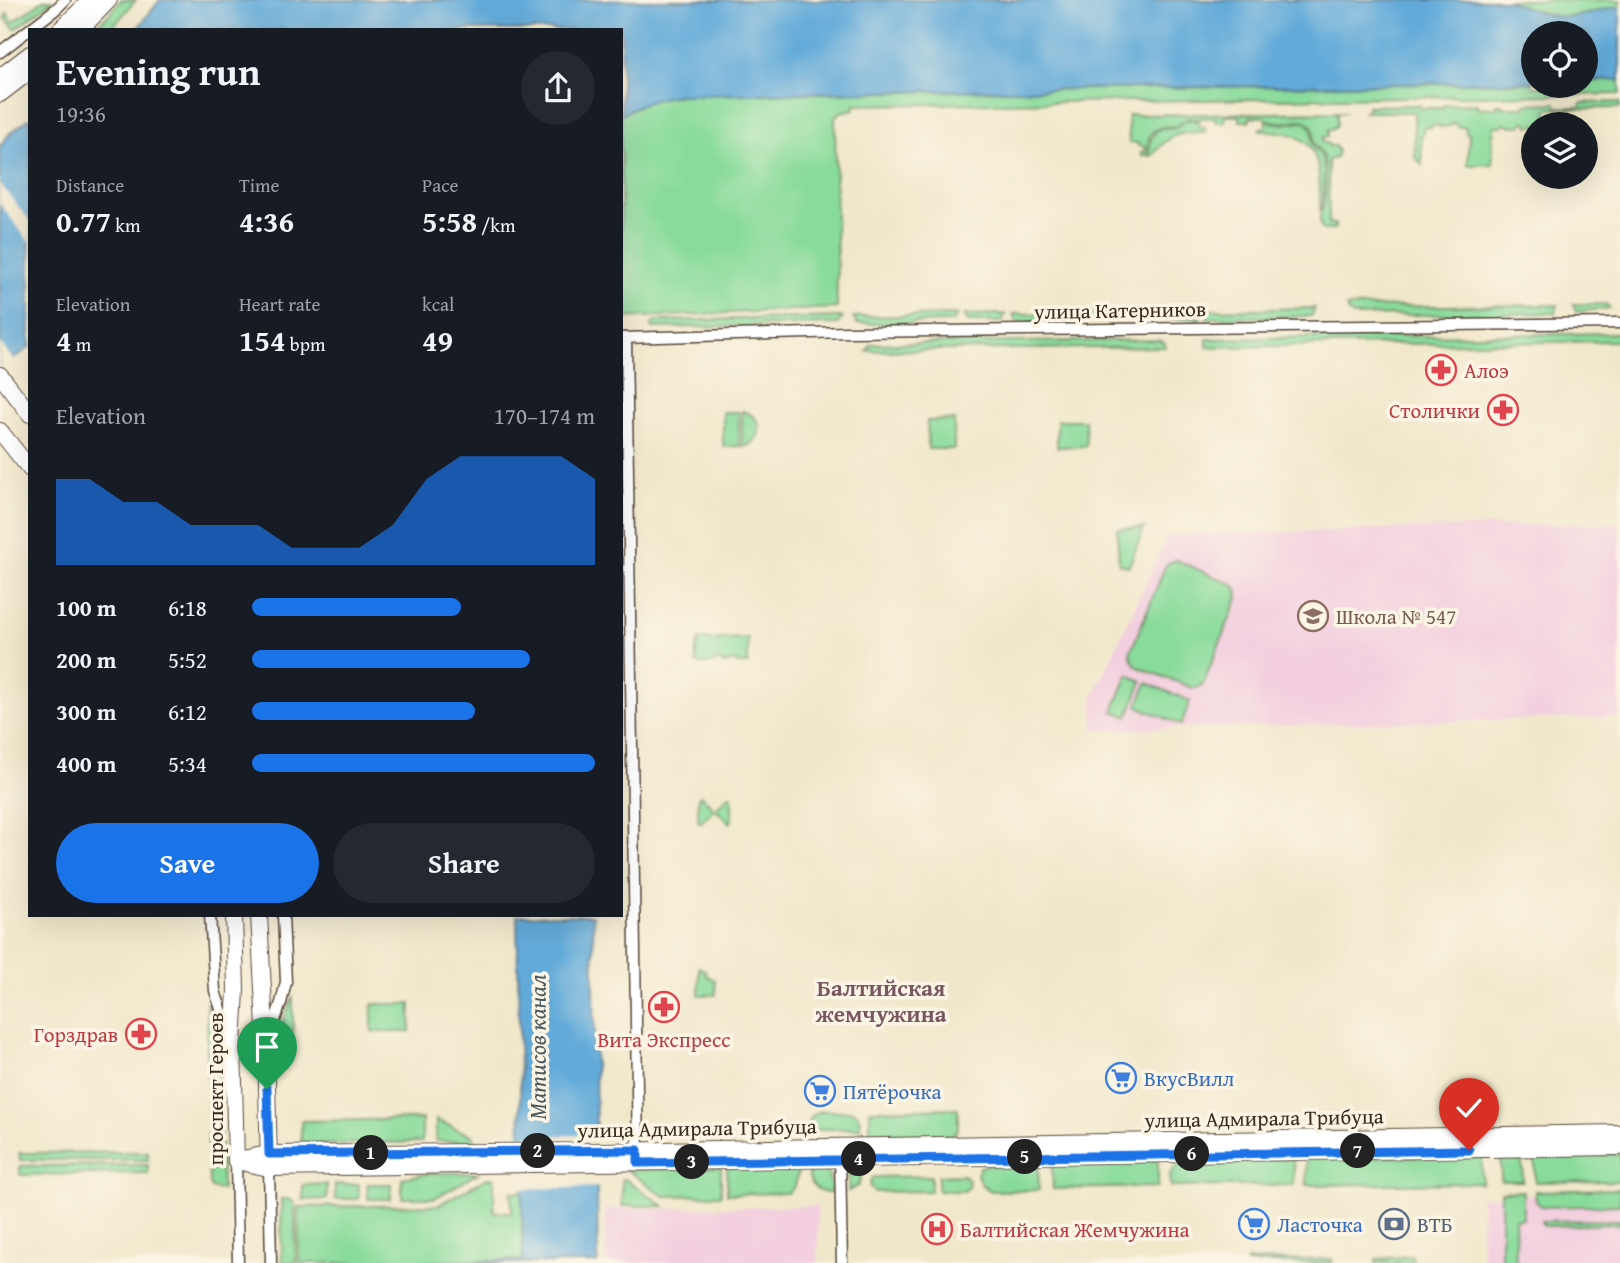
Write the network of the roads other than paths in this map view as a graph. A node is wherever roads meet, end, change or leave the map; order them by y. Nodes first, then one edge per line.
1 (65, 0) edge
2 (91, 0) edge
3 (109, 0) edge
4 (31, 28) edge
5 (62, 28) edge
6 (82, 28) edge
7 (28, 30) edge
8 (0, 52) edge
9 (28, 56) edge
10 (28, 73) edge
11 (0, 77) edge
12 (0, 94) edge
13 (1620, 323) edge
14 (623, 338) edge
15 (0, 375) edge
16 (28, 411) edge
17 (0, 431) edge
18 (28, 466) edge
19 (210, 917) edge
20 (234, 917) edge
21 (259, 917) edge
22 (282, 917) edge
23 (233, 1044) junction
24 (266, 1046) junction
25 (1620, 1133) edge
26 (1620, 1147) edge
27 (840, 1153) junction
28 (638, 1156) junction
29 (236, 1161) junction
30 (269, 1161) junction
31 (238, 1263) edge
32 (271, 1263) edge
33 (842, 1263) edge

1 - 4 street
2 - 5 street
3 - 6 street
7 - 8 street
9 - 11 street
10 - 12 street
13 - 14 street, улица Катерников
14 - 28 street
15 - 16 street
17 - 18 street
19 - 23 street
20 - 23 street, проспект Героев
21 - 24 street
22 - 24 street
23 - 29 street, проспект Героев
24 - 30 street
25 - 27 street, улица Адмирала Трибуца
26 - 27 street, улица Адмирала Трибуца
27 - 28 street, улица Адмирала Трибуца
27 - 33 street
28 - 30 street, улица Адмирала Трибуца
29 - 30 street, улица Адмирала Трибуца
29 - 31 street, проспект Героев
30 - 32 street

